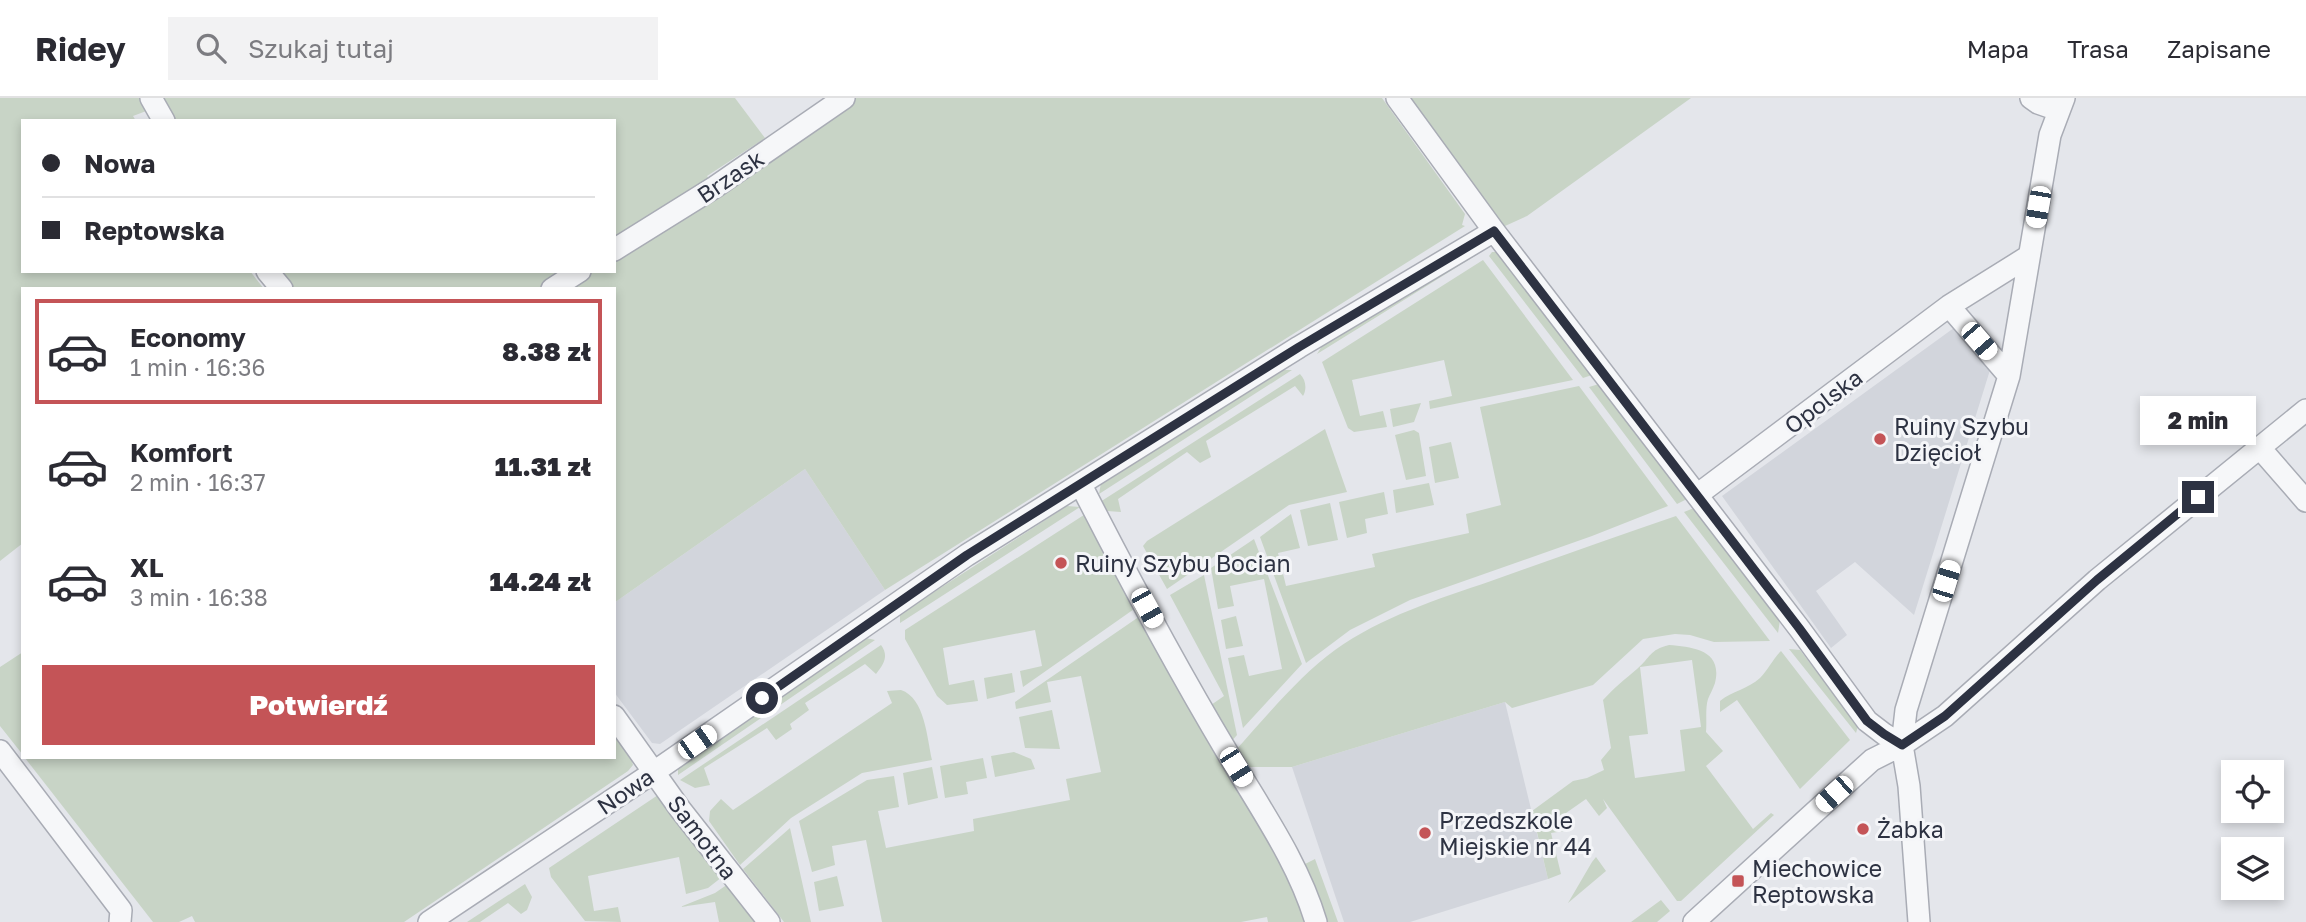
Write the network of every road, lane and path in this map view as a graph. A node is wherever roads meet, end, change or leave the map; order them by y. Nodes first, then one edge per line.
1 (151, 98) edge
2 (844, 98) edge
3 (1396, 98) edge
4 (2031, 98) edge
5 (2061, 104) edge
6 (163, 119) edge
7 (1494, 231) junction
8 (616, 249) edge
9 (2029, 256) junction
10 (269, 273) edge
11 (577, 273) edge
12 (280, 287) edge
13 (555, 287) edge
14 (1949, 306) junction
15 (2009, 376) junction
16 (2306, 410) edge
17 (2259, 447) junction
18 (1081, 485) junction
19 (1697, 495) junction
20 (2306, 501) edge
21 (616, 719) edge
22 (1902, 745) junction
23 (0, 751) edge
24 (654, 772) junction
25 (120, 922) edge
26 (429, 922) edge
27 (769, 922) edge
28 (1316, 922) edge
29 (1694, 922) edge
30 (1919, 922) edge

1 - 6 street
2 - 8 street, Brzask
3 - 7 street
4 - 5 street
5 - 9 street
7 - 18 street, Nowa
7 - 19 street
9 - 14 street, Opolska
9 - 15 street
10 - 12 street
11 - 13 street
14 - 15 street
14 - 19 street, Opolska
15 - 22 street
16 - 17 street
17 - 20 street
17 - 22 street
18 - 24 street, Nowa
18 - 28 street
19 - 22 street
21 - 24 street, Samotna
22 - 29 street
22 - 30 street
23 - 25 street
24 - 26 street, Nowa
24 - 27 street, Samotna

